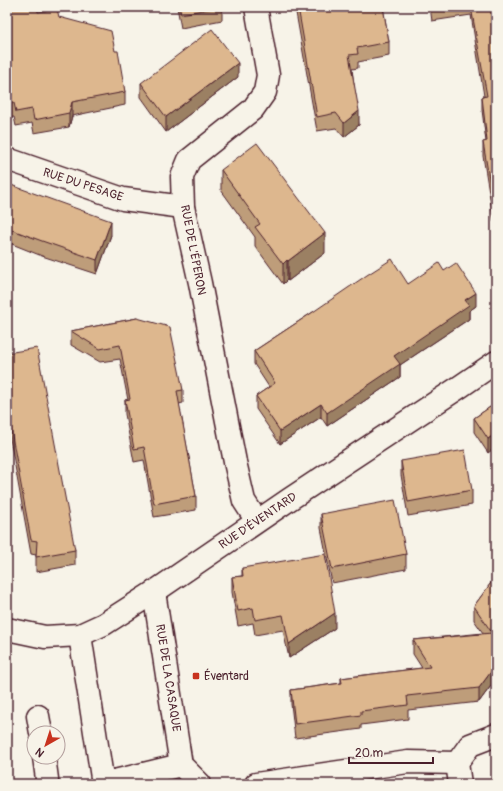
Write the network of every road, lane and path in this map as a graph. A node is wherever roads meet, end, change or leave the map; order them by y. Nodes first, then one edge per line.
1 (256, 7) edge
2 (7, 159) edge
3 (184, 207) junction
4 (496, 362) edge
5 (257, 521) junction
6 (154, 592) junction
7 (7, 629) edge
8 (80, 635) junction
9 (496, 735) edge
10 (457, 763) junction
11 (45, 765) edge
12 (182, 765) junction
13 (46, 784) edge
14 (102, 784) edge
15 (200, 784) edge
16 (256, 784) edge
17 (460, 784) edge

1 - 3 street, RUE DE L'ÉPERON
2 - 3 street, RUE DU PESAGE
3 - 5 street, RUE DE L'ÉPERON
4 - 5 street, RUE D'ÉVENTARD
5 - 6 street, RUE D'ÉVENTARD
6 - 8 street, RUE D'ÉVENTARD
6 - 12 street, RUE DE LA CASAQUE
7 - 8 street, RUE D'ÉVENTARD
8 - 14 street
9 - 10 street
10 - 16 street
10 - 17 street
11 - 13 street
12 - 14 street
12 - 15 street

